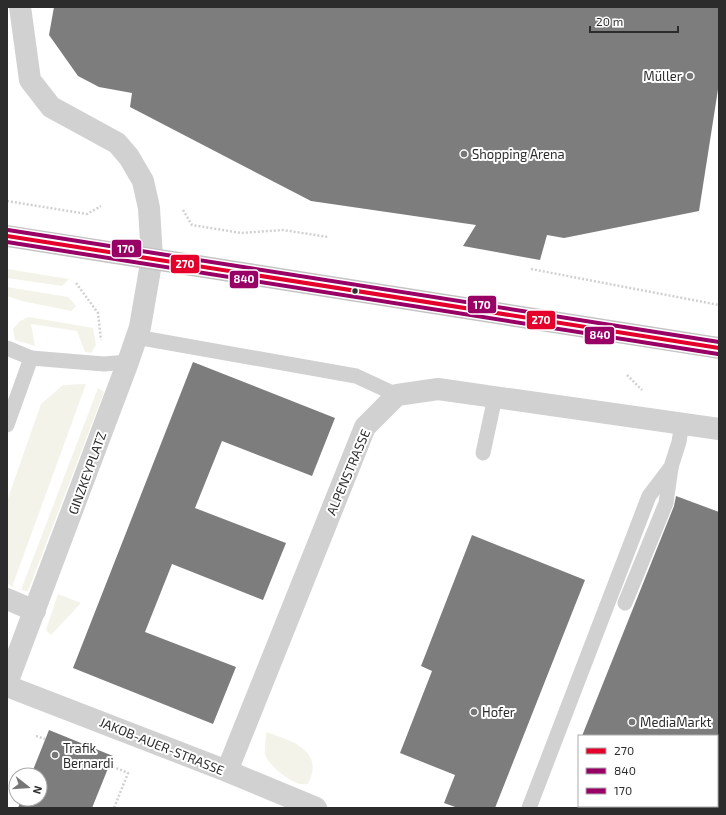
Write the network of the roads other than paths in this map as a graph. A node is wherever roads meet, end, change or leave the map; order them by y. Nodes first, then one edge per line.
1 (20, 7) edge
2 (7, 236) edge
3 (152, 258) junction
4 (136, 337) junction
5 (7, 348) edge
6 (719, 348) edge
7 (31, 358) junction
8 (128, 362) junction
9 (397, 395) junction
10 (495, 398) junction
11 (682, 423) junction
12 (7, 425) edge
13 (719, 429) edge
14 (483, 454) dead end
15 (671, 467) junction
16 (7, 599) edge
17 (625, 603) dead end
18 (35, 611) junction
19 (7, 685) edge
20 (227, 771) junction
21 (316, 808) edge
22 (529, 808) edge

1 - 3 street, GINZKEYPLATZ
2 - 3 main road
3 - 4 street, GINZKEYPLATZ
3 - 6 main road
4 - 8 street, GINZKEYPLATZ
4 - 9 lane
5 - 7 lane
7 - 8 lane
7 - 12 lane
8 - 18 street, GINZKEYPLATZ
9 - 10 street
9 - 20 street, ALPENSTRASSE
10 - 11 street
10 - 14 lane
11 - 13 street
11 - 15 lane
15 - 17 lane
15 - 22 lane
16 - 18 street
18 - 19 street, GINZKEYPLATZ
19 - 20 street, JAKOB-AUER-STRASSE
20 - 21 street, JAKOB-AUER-STRASSE

